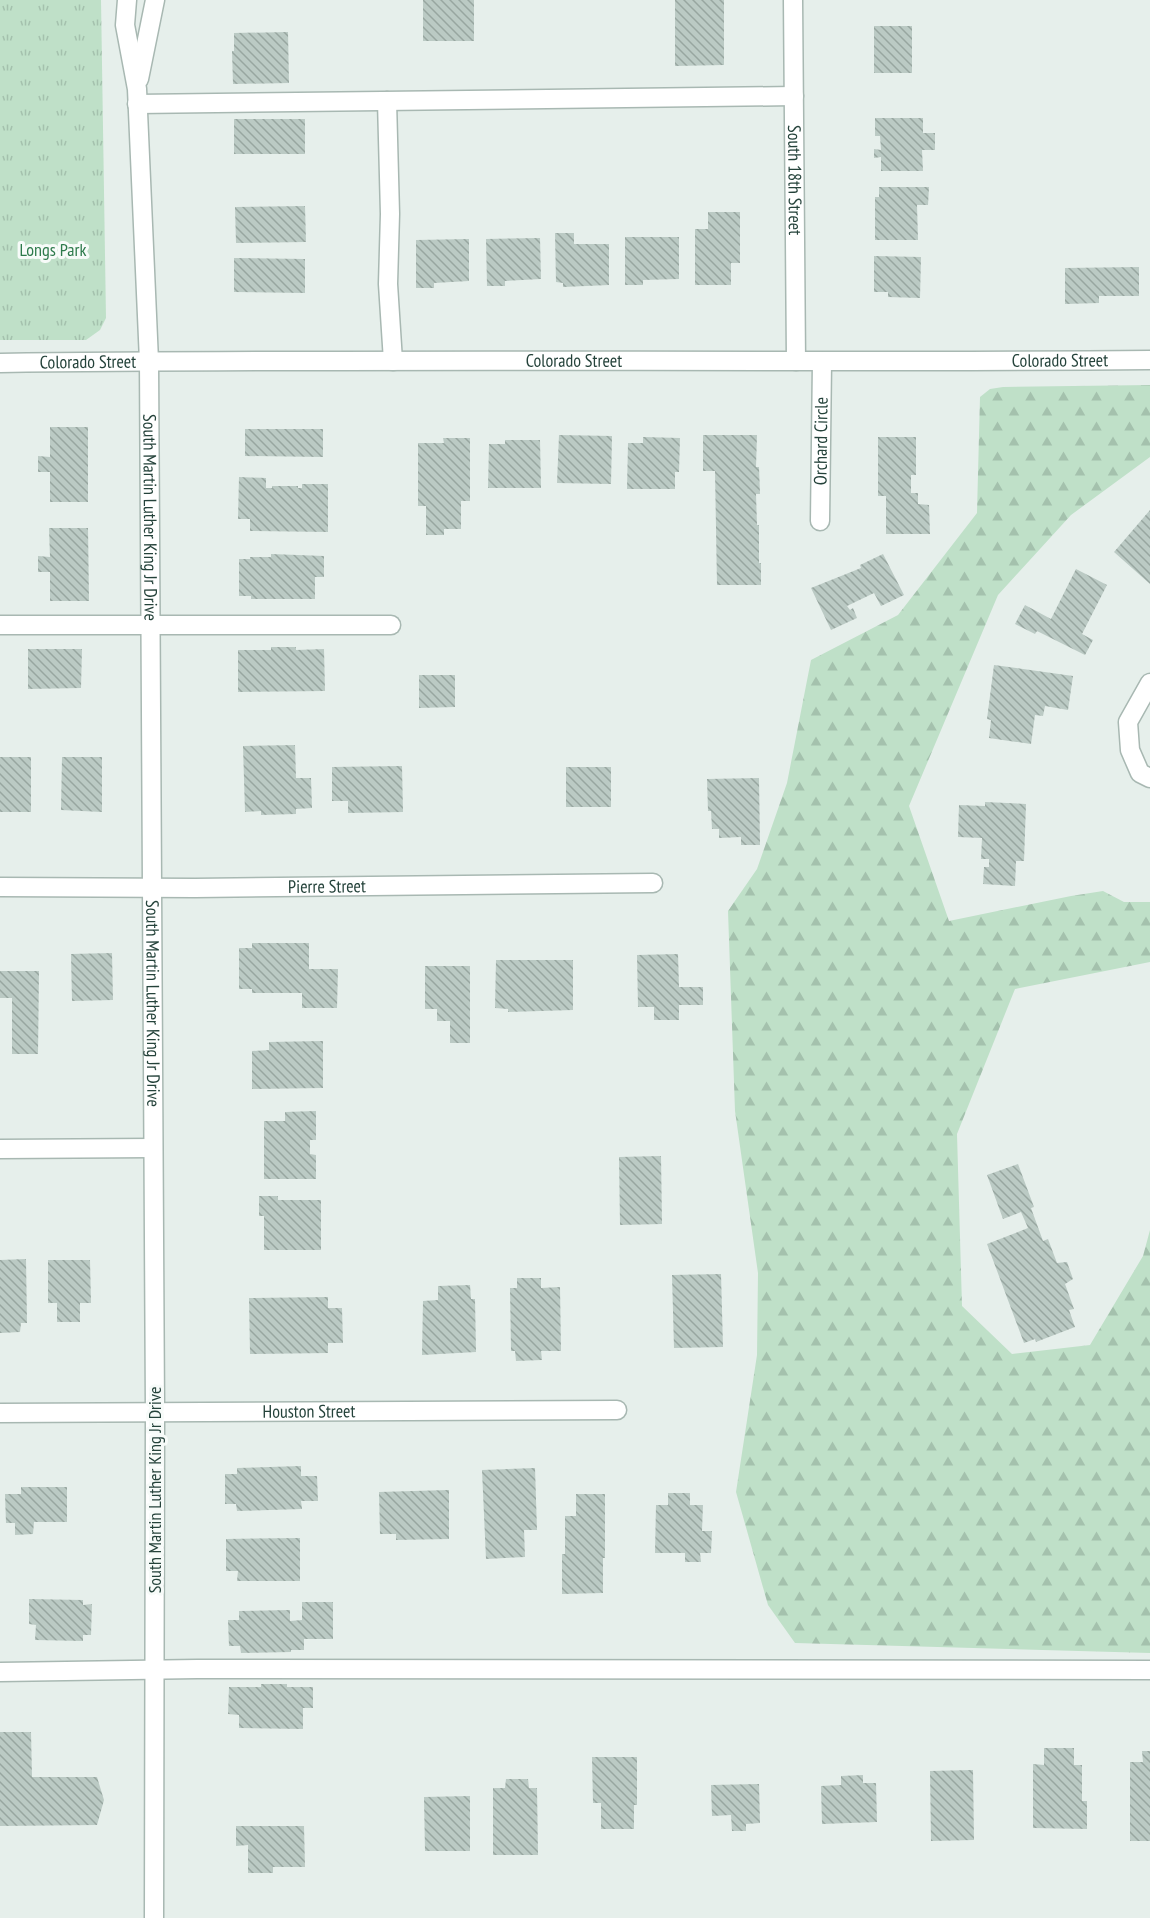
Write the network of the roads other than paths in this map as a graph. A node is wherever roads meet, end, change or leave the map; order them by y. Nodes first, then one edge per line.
1 (127, 0) edge
2 (155, 0) edge
3 (793, 0) edge
4 (137, 96) junction
5 (794, 96) junction
6 (387, 101) junction
7 (1150, 360) edge
8 (149, 361) junction
9 (393, 361) junction
10 (796, 361) junction
11 (822, 362) junction
12 (0, 363) edge
13 (820, 521) dead end
14 (150, 625) junction
15 (392, 625) dead end
16 (0, 626) edge
17 (1150, 682) edge
18 (1150, 778) edge
19 (653, 883) dead end
20 (0, 887) edge
21 (151, 887) junction
22 (153, 1148) junction
23 (0, 1149) edge
24 (617, 1410) dead end
25 (0, 1413) edge
26 (155, 1413) junction
27 (154, 1670) junction
28 (1150, 1670) edge
29 (0, 1672) edge
30 (154, 1918) edge

1 - 4 street, South Martin Luther King Jr Drive
2 - 4 street, South Martin Luther King Jr Drive
3 - 5 street, South 18th Street
4 - 6 street
4 - 8 street, South Martin Luther King Jr Drive
5 - 6 street
5 - 10 street, South 18th Street
6 - 9 street
7 - 11 street, Colorado Street
8 - 9 street, Colorado Street
8 - 12 street, Colorado Street
8 - 14 street, South Martin Luther King Jr Drive
9 - 10 street, Colorado Street
10 - 11 street, Colorado Street
11 - 13 street, Orchard Circle
14 - 15 street
14 - 16 street
14 - 21 street, South Martin Luther King Jr Drive
17 - 18 street
19 - 21 street, Pierre Street
20 - 21 street, Pierre Street
21 - 22 street, South Martin Luther King Jr Drive
22 - 23 street
22 - 26 street, South Martin Luther King Jr Drive
24 - 26 street, Houston Street
25 - 26 street, Houston Street
26 - 27 street, South Martin Luther King Jr Drive
27 - 28 street
27 - 29 street
27 - 30 street, South Martin Luther King Jr Drive

